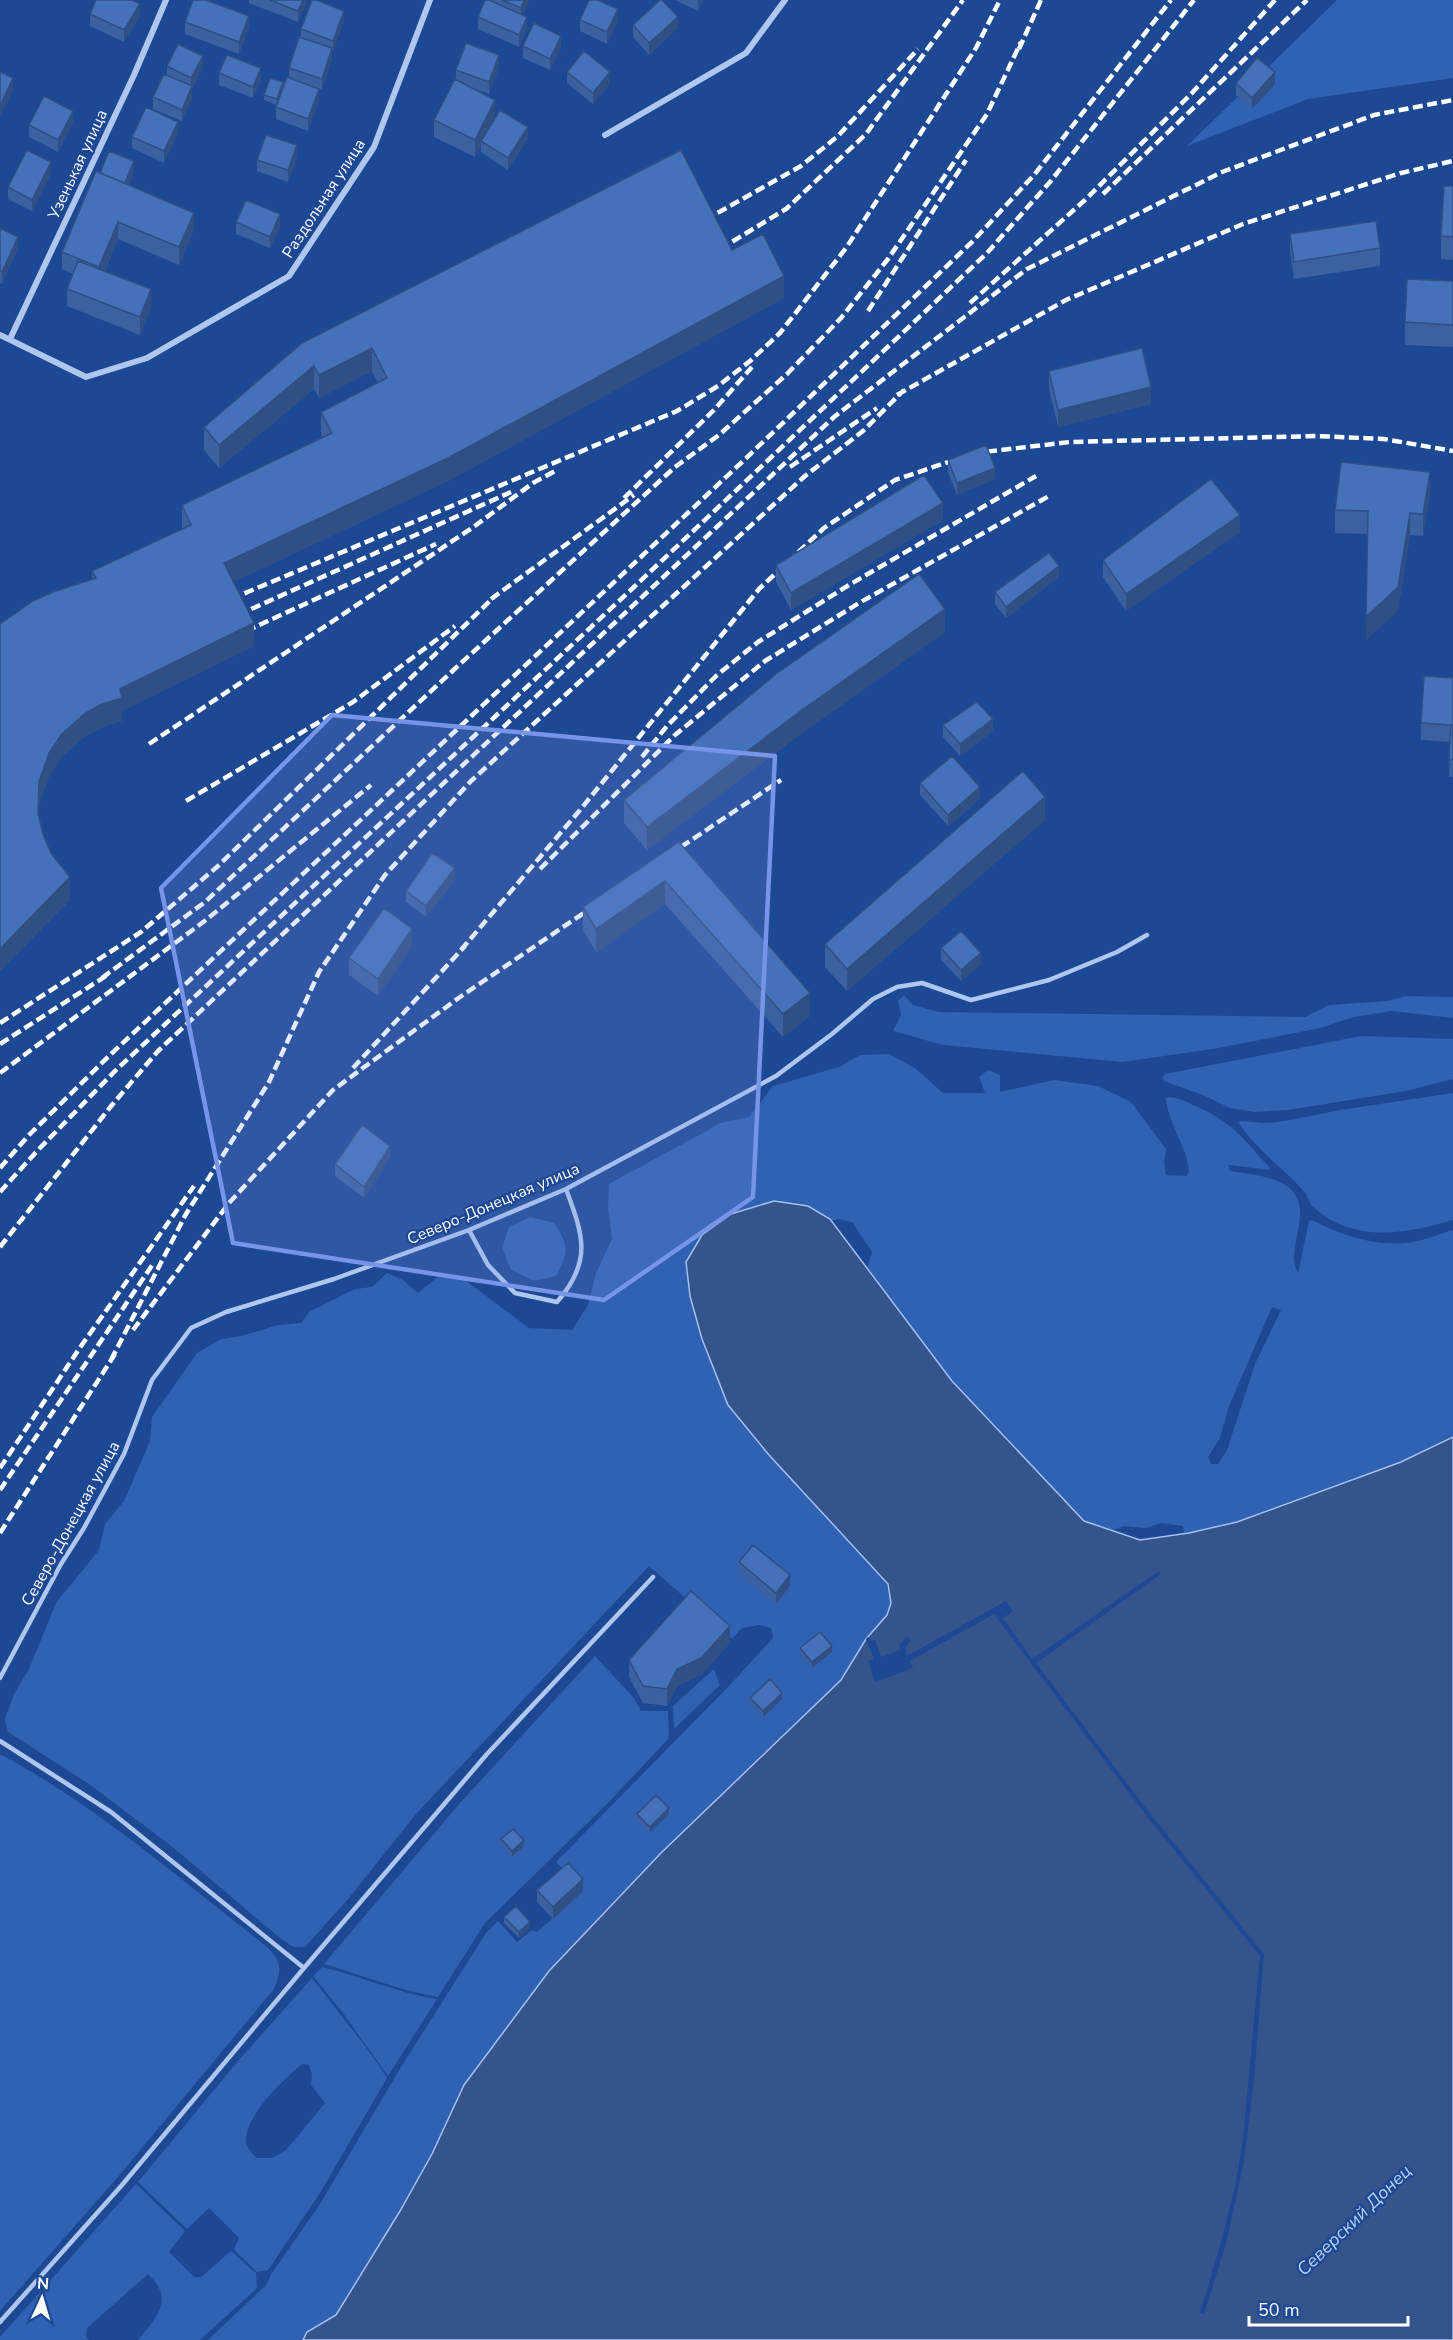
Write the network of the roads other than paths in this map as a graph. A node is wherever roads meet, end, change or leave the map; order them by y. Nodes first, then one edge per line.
1 (166, 0) edge
2 (430, 0) edge
3 (785, 0) edge
4 (605, 135) dead end
5 (0, 335) edge
6 (10, 339) junction
7 (1147, 935) dead end
8 (566, 1189) junction
9 (469, 1230) junction
10 (653, 1577) dead end
11 (0, 1678) edge
12 (0, 1741) edge
13 (304, 1968) junction
14 (0, 2322) edge

1 - 6 street, Узенькая улица
2 - 6 street, Раздольная улица
3 - 4 street
5 - 6 street
7 - 8 lane, Северо-Донецкая улица
8 - 9 lane, Северо-Донецкая улица
8 - 9 lane
9 - 11 lane, Северо-Донецкая улица
10 - 13 lane
12 - 13 lane
13 - 14 lane

